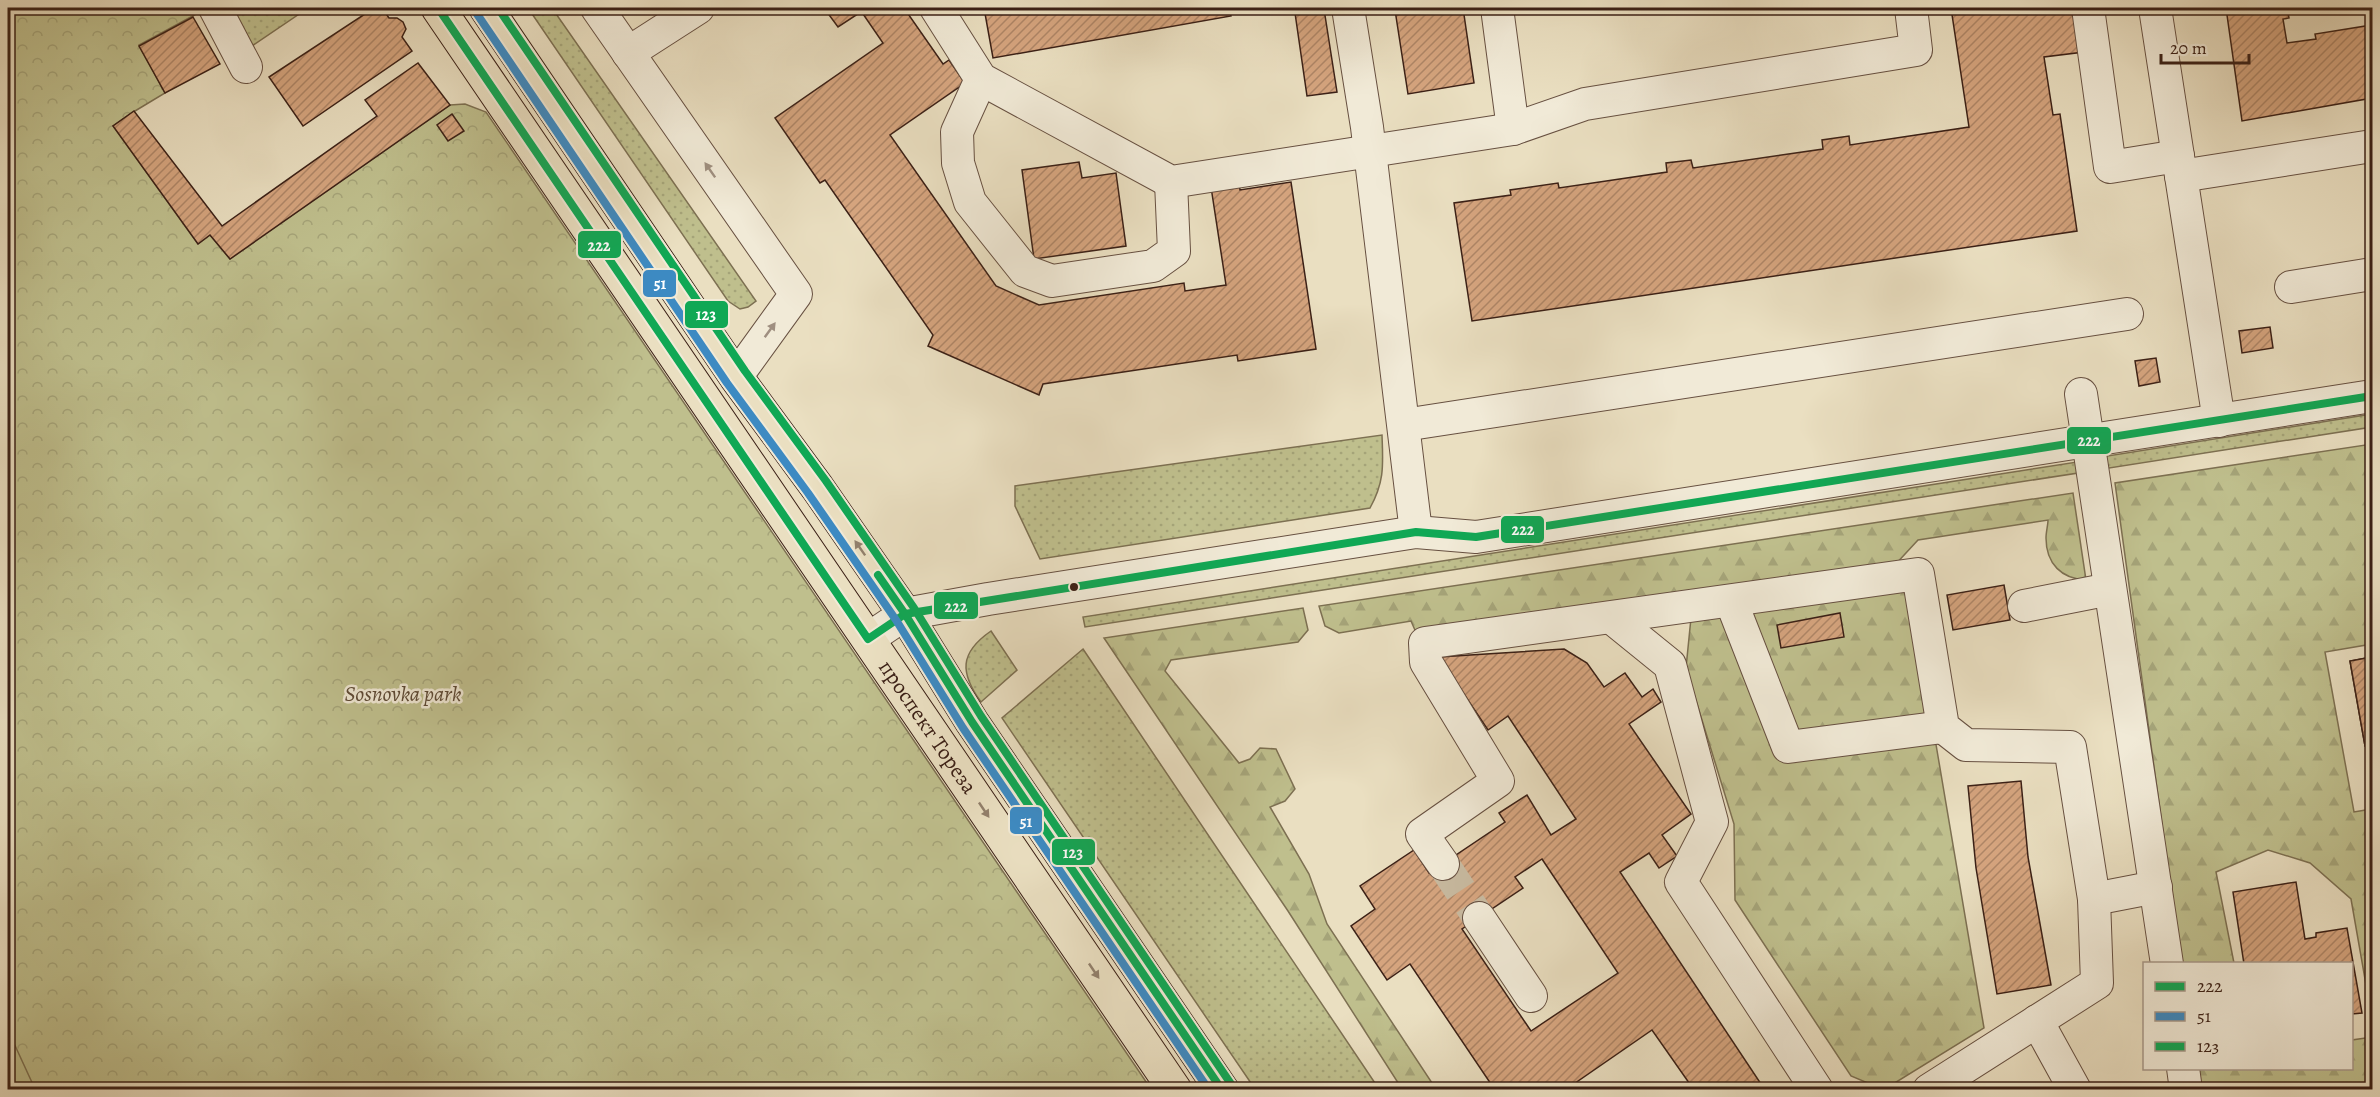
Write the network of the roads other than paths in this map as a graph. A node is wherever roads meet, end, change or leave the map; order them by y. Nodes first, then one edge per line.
1 (215, 8) edge
2 (438, 8) edge
3 (486, 8) edge
4 (597, 8) edge
5 (698, 8) edge
6 (936, 8) edge
7 (1348, 8) edge
8 (1497, 8) edge
9 (1911, 8) edge
10 (2088, 8) edge
11 (2156, 8) edge
12 (628, 52) junction
13 (246, 67) dead end
14 (981, 79) junction
15 (1513, 129) junction
16 (2373, 146) edge
17 (1370, 152) junction
18 (2180, 166) junction
19 (1171, 182) junction
20 (2373, 274) edge
21 (2292, 287) dead end
22 (2127, 314) dead end
23 (736, 377) junction
24 (2081, 394) dead end
25 (2373, 396) edge
26 (2219, 421) junction
27 (1404, 425) junction
28 (2088, 440) junction
29 (1416, 532) junction
30 (2110, 589) junction
31 (1731, 601) junction
32 (2024, 606) dead end
33 (905, 614) junction
34 (1612, 618) junction
35 (868, 639) junction
36 (1943, 728) junction
37 (1443, 864) tunnel mouth
38 (2156, 887) junction
39 (2094, 899) junction
40 (1479, 918) tunnel mouth
41 (2167, 962) edge
42 (1531, 996) dead end
43 (2037, 1021) junction
44 (2183, 1070) edge
45 (1175, 1089) edge
46 (1222, 1089) edge
47 (1817, 1089) edge
48 (1929, 1089) edge
49 (2075, 1089) edge
50 (2186, 1089) edge

1 - 13 street
2 - 35 main road, проспект Тореза
3 - 23 main road, проспект Тореза
4 - 12 street
5 - 12 street
6 - 14 street
7 - 17 street
8 - 15 street
9 - 15 street
10 - 18 street
11 - 18 street
23 -> 12 street
14 - 19 street
14 - 19 street
15 - 17 street
16 - 18 street
17 - 19 street
17 - 27 street
18 - 26 street
20 - 21 street
22 - 27 street
33 -> 23 main road, проспект Тореза
24 - 28 street
25 - 26 street
26 - 28 street
27 - 29 street
28 - 29 street
28 - 30 street
29 - 33 street
30 - 32 street
30 - 38 street
31 - 34 street
31 - 36 street
31 - 36 street
33 - 35 street
33 - 46 main road, проспект Тореза
34 - 37 street
34 - 47 street
35 -> 45 main road, проспект Тореза
36 - 39 street
38 - 39 street
38 - 41 street
39 - 43 street
40 - 42 street
43 - 48 street
43 - 49 street
44 - 50 street

